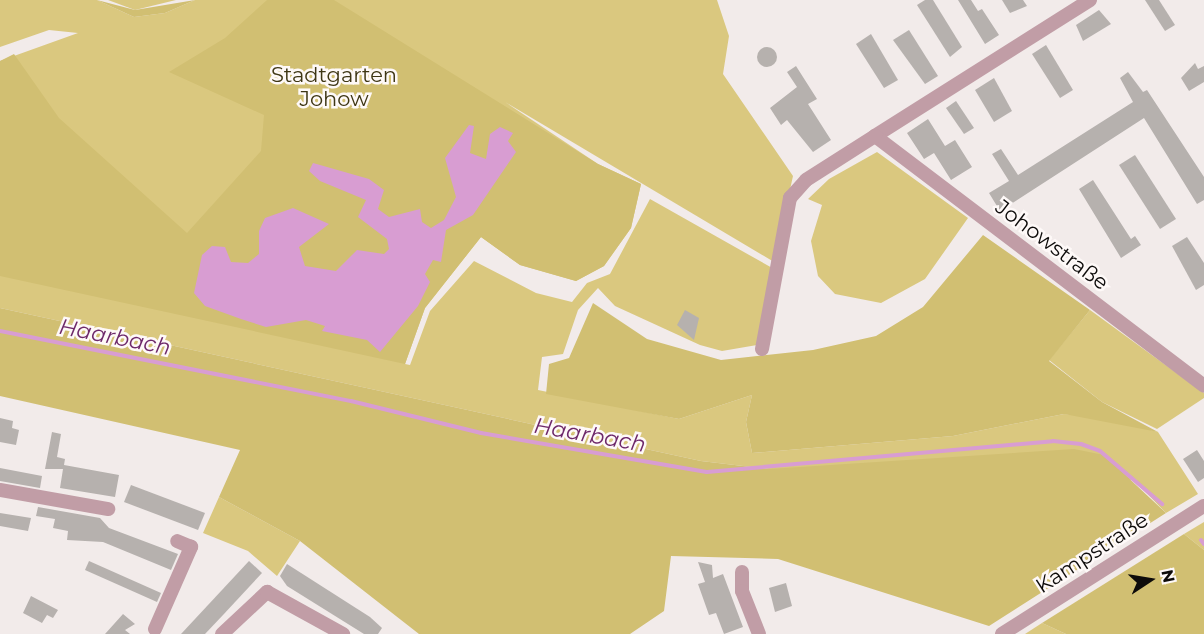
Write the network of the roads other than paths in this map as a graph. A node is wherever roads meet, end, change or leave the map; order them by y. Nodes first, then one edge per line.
1 (1090, 0) edge
2 (875, 136) junction
3 (762, 349) dead end
4 (1204, 386) edge
5 (0, 490) edge
6 (1204, 506) edge
7 (108, 509) dead end
8 (177, 541) dead end
9 (742, 572) dead end
10 (157, 632) edge
11 (222, 634) edge
12 (343, 634) edge
13 (759, 634) edge
14 (1002, 634) edge

1 - 2 street
2 - 3 street
2 - 4 street, Johowstraße
5 - 7 street
6 - 14 street, Kampstraße
8 - 10 street
9 - 13 street
11 - 12 street

